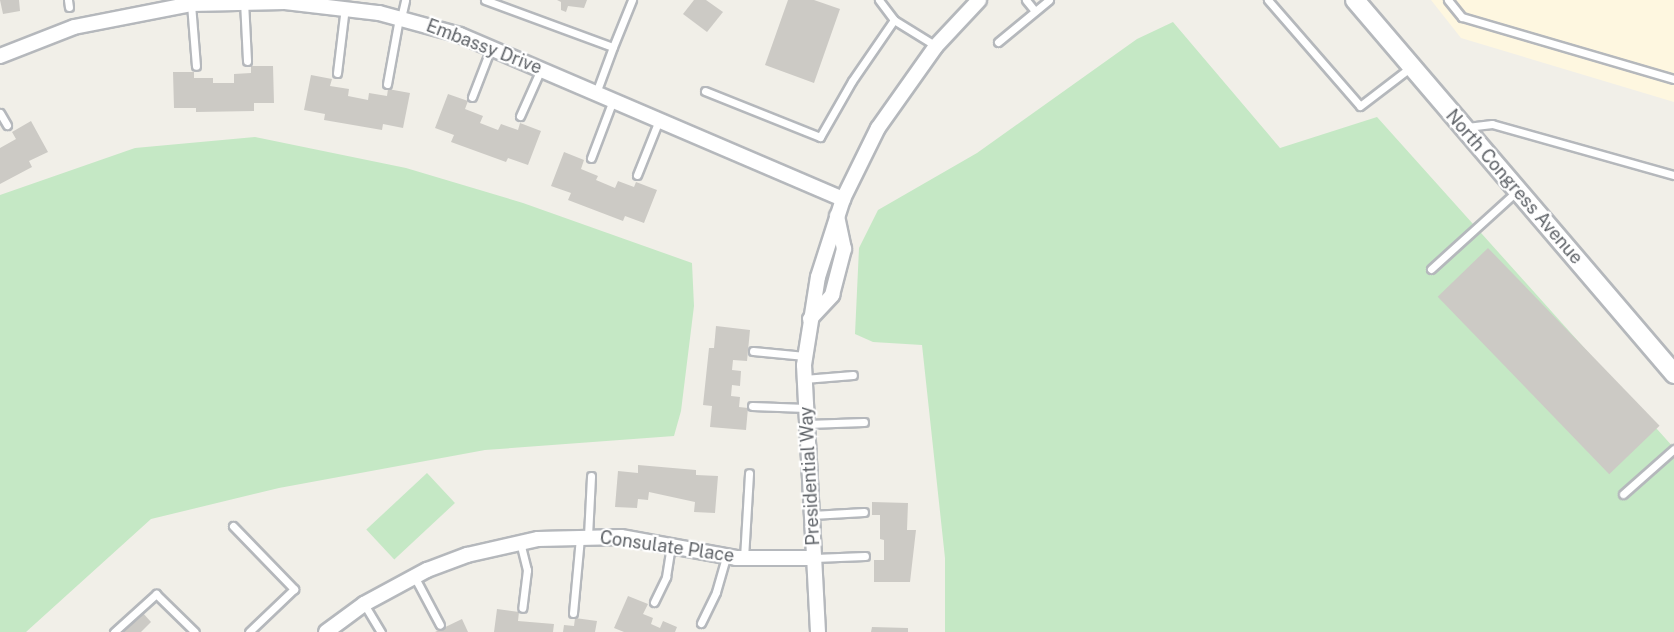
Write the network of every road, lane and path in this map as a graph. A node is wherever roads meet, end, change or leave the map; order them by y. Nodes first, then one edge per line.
1 (405, 0) edge
2 (485, 0) edge
3 (632, 0) edge
4 (879, 0) edge
5 (979, 0) edge
6 (1026, 0) edge
7 (1049, 0) edge
8 (1269, 0) edge
9 (1355, 0) edge
10 (1448, 0) edge
11 (244, 1) edge
12 (184, 3) edge
13 (345, 7) junction
14 (1035, 11) junction
15 (400, 18) junction
16 (894, 20) junction
17 (998, 42) dead end
18 (936, 46) junction
19 (613, 47) junction
20 (491, 48) junction
21 (0, 56) edge
22 (247, 61) dead end
23 (196, 66) dead end
24 (1411, 66) junction
25 (541, 69) junction
26 (337, 73) dead end
27 (1674, 79) edge
28 (387, 84) dead end
29 (705, 91) dead end
30 (596, 93) junction
31 (472, 97) dead end
32 (613, 100) junction
33 (0, 113) edge
34 (520, 116) dead end
35 (659, 120) junction
36 (7, 125) dead end
37 (1465, 128) junction
38 (591, 158) dead end
39 (637, 175) dead end
40 (1674, 175) edge
41 (1518, 190) junction
42 (843, 199) junction
43 (837, 216) junction
44 (1431, 269) dead end
45 (809, 320) junction
46 (753, 351) dead end
47 (805, 356) junction
48 (1674, 374) edge
49 (853, 375) dead end
50 (804, 379) junction
51 (752, 406) dead end
52 (806, 408) junction
53 (864, 422) dead end
54 (807, 424) junction
55 (1674, 449) edge
56 (749, 473) dead end
57 (591, 476) dead end
58 (1623, 494) dead end
59 (864, 512) dead end
60 (812, 515) junction
61 (233, 526) dead end
62 (584, 536) junction
63 (520, 542) junction
64 (671, 545) junction
65 (726, 556) junction
66 (865, 556) dead end
67 (744, 558) junction
68 (814, 558) junction
69 (414, 576) junction
70 (654, 602) dead end
71 (364, 604) junction
72 (522, 608) dead end
73 (573, 613) dead end
74 (701, 623) dead end
75 (440, 625) dead end
76 (114, 632) edge
77 (195, 632) edge
78 (249, 632) edge
79 (326, 632) edge
80 (381, 632) edge
81 (818, 632) edge

1 - 15 lane
2 - 19 lane
3 - 19 lane
4 - 16 lane
5 - 18 street, Presidential Way
6 - 14 lane
7 - 14 lane
8 - 24 lane
9 - 24 street, North Congress Avenue
10 - 27 lane
11 - 12 street, Embassy Drive
11 - 13 street, Embassy Drive
11 - 22 lane
12 - 21 street, Embassy Drive
12 - 23 lane
13 - 15 street, Embassy Drive
13 - 26 lane
14 - 17 lane
15 - 20 street, Embassy Drive
15 - 28 lane
16 - 18 lane
16 - 29 lane
18 - 42 street, Presidential Way
19 - 30 lane
20 - 25 street, Embassy Drive
20 - 31 lane
24 - 37 street, North Congress Avenue
25 - 30 street, Embassy Drive
25 - 34 lane
30 - 32 street, Embassy Drive
32 - 35 street, Embassy Drive
32 - 38 lane
33 - 36 lane
35 - 39 lane
35 - 42 street, Embassy Drive
37 - 40 lane
37 - 41 street, North Congress Avenue
41 - 44 lane
41 - 48 street, North Congress Avenue
42 - 43 street, Presidential Way
43 - 45 street, Presidential Way
43 - 45 street
45 - 47 street, Presidential Way
46 - 47 lane
47 - 50 street, Presidential Way
49 - 50 lane
50 - 52 street, Presidential Way
51 - 52 lane
52 - 54 street, Presidential Way
53 - 54 lane
54 - 60 street, Presidential Way
55 - 58 lane
56 - 67 lane
57 - 62 lane
59 - 60 lane
60 - 68 street, Presidential Way
61 - 78 lane
62 - 63 street, Consulate Place
62 - 64 street, Consulate Place
62 - 73 lane
63 - 69 street, Consulate Place
63 - 72 lane
64 - 65 street, Consulate Place
64 - 70 lane
65 - 67 street, Consulate Place
65 - 74 lane
66 - 68 lane
67 - 68 street, Consulate Place
68 - 81 street, Presidential Way
69 - 71 street, Consulate Place
69 - 75 lane
71 - 79 street, Consulate Place
71 - 80 lane
76 - 77 lane

